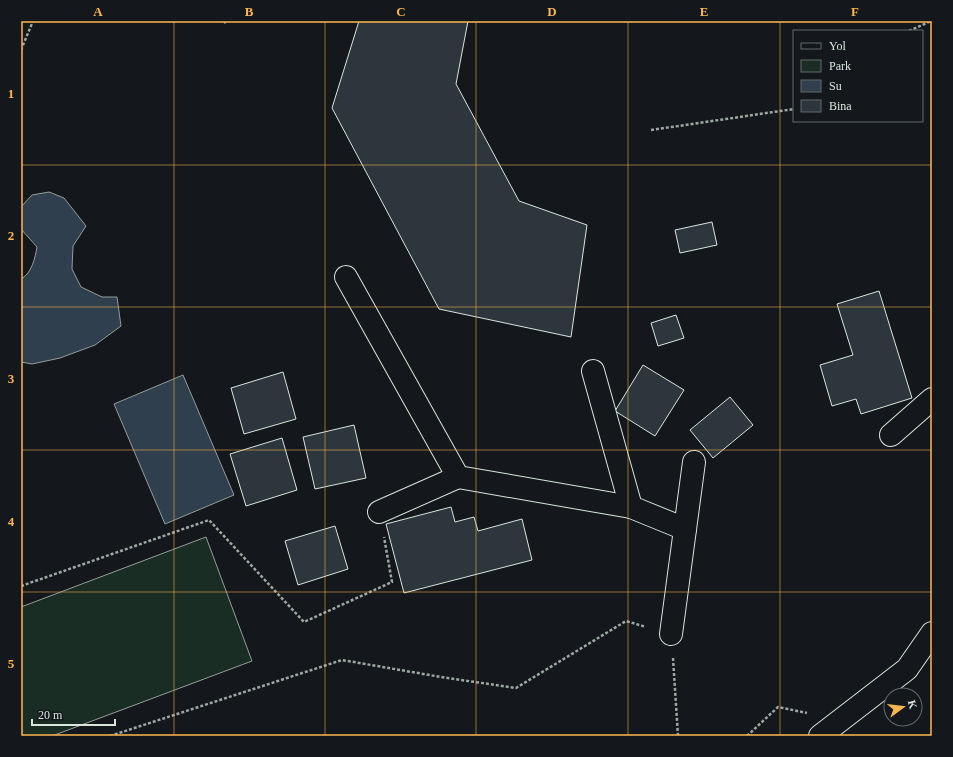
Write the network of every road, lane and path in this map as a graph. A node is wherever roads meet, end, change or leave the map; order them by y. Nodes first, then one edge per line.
1 (33, 21) edge
2 (931, 21) edge
3 (911, 30) edge
4 (21, 50) edge
5 (793, 109) edge
6 (651, 130) dead end
7 (346, 277) dead end
8 (593, 371) dead end
9 (932, 399) edge
10 (891, 435) dead end
11 (694, 462) dead end
12 (458, 477) junction
13 (631, 507) junction
14 (379, 512) joint
15 (685, 529) junction
16 (21, 586) edge
17 (932, 633) edge
18 (671, 634) junction
19 (841, 720) junction
20 (110, 736) edge
21 (678, 736) edge
22 (747, 736) edge
23 (820, 736) edge

1 - 4 path
2 - 3 path
5 - 6 path
7 - 12 street
8 - 13 street
9 - 10 street
11 - 15 street
12 - 13 street
12 - 14 street
13 - 15 street
14 - 16 path
15 - 18 street
17 - 19 street
18 - 20 path
18 - 21 path
19 - 22 path
19 - 23 street

